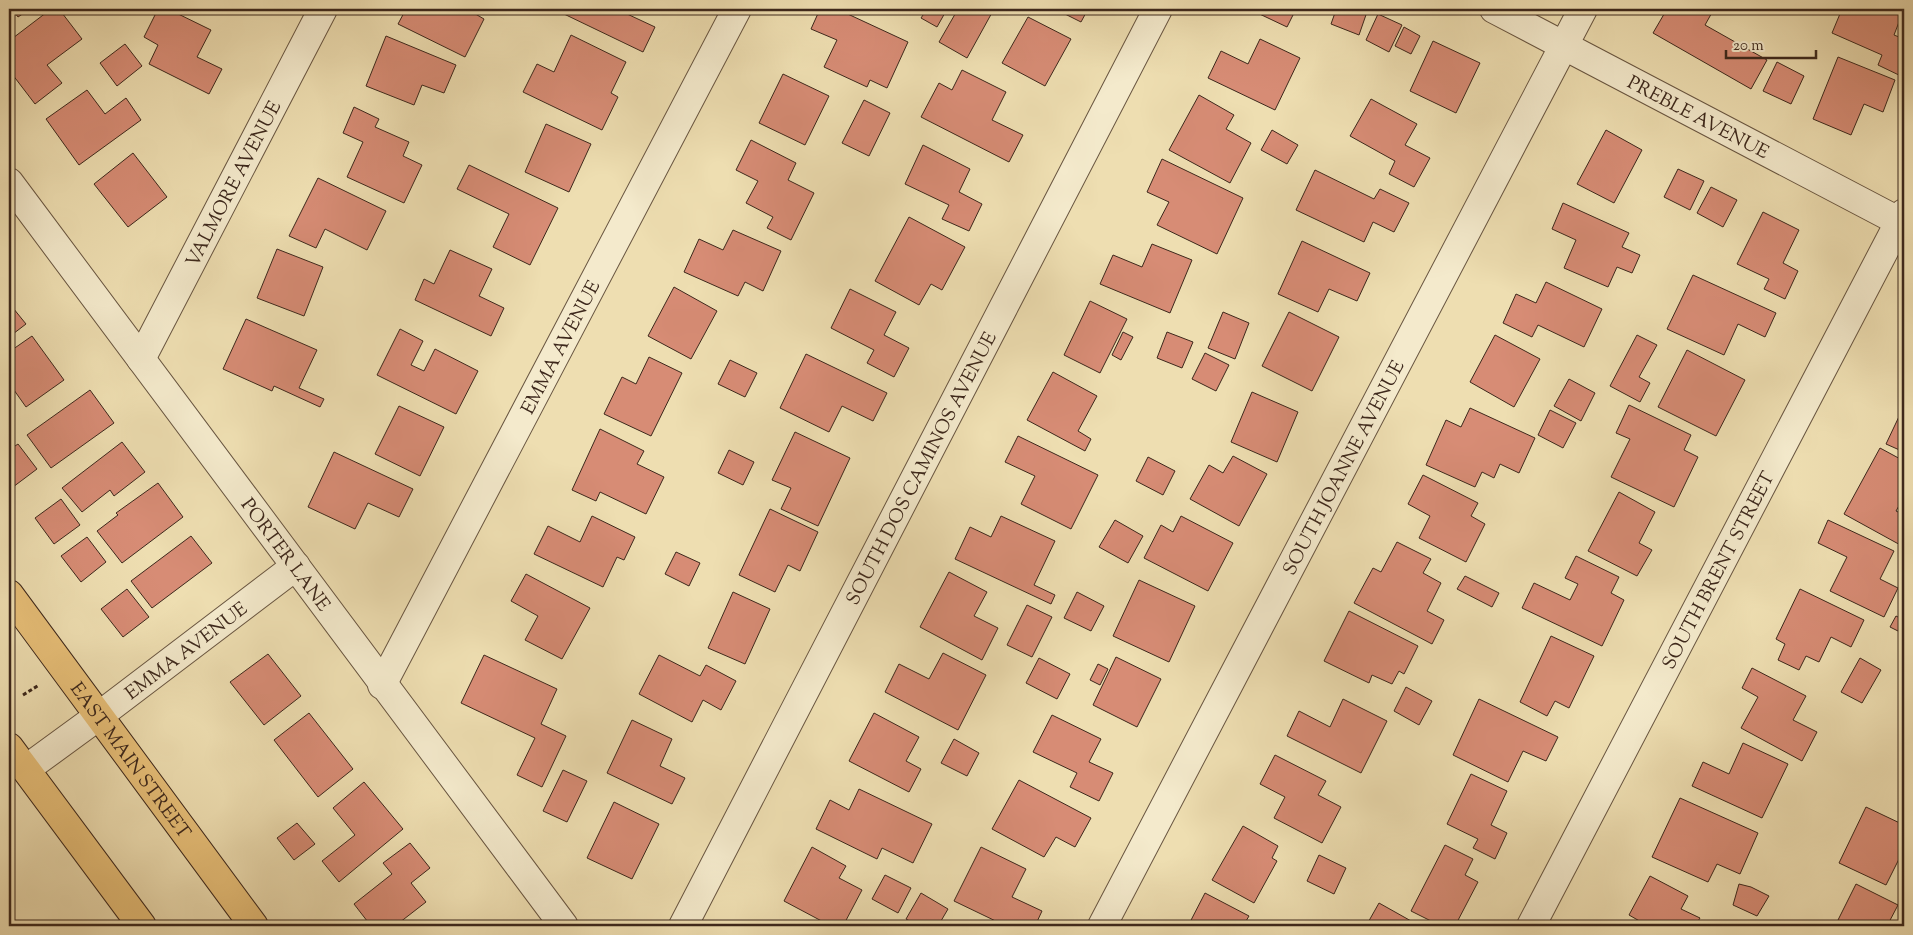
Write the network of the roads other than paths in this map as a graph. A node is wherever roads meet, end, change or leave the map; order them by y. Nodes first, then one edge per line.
1 (323, 9) edge
2 (737, 9) edge
3 (1158, 9) edge
4 (1494, 9) edge
5 (1583, 9) edge
6 (1564, 45) junction
7 (9, 182) edge
8 (1903, 219) edge
9 (141, 359) junction
10 (296, 566) junction
11 (9, 594) edge
12 (382, 685) junction
13 (100, 716) junction
14 (9, 747) edge
15 (26, 769) junction
16 (142, 926) edge
17 (254, 926) edge
18 (564, 926) edge
19 (683, 926) edge
20 (1102, 926) edge
21 (1531, 926) edge

1 - 9 street, VALMORE AVENUE
2 - 12 street, EMMA AVENUE
3 - 19 street, SOUTH DOS CAMINOS AVENUE
4 - 6 street, PREBLE AVENUE
5 - 6 street, SOUTH JOANNE AVENUE
6 - 8 street, PREBLE AVENUE
6 - 20 street, SOUTH JOANNE AVENUE
7 - 9 street, PORTER LANE
8 - 21 street, SOUTH BRENT STREET
9 - 10 street, PORTER LANE
10 - 12 street, PORTER LANE
10 - 13 street, EMMA AVENUE
11 - 13 main road, EAST MAIN STREET
12 - 18 street, PORTER LANE
13 - 15 street, EMMA AVENUE
13 - 17 main road, EAST MAIN STREET
14 - 15 main road
15 - 16 main road

